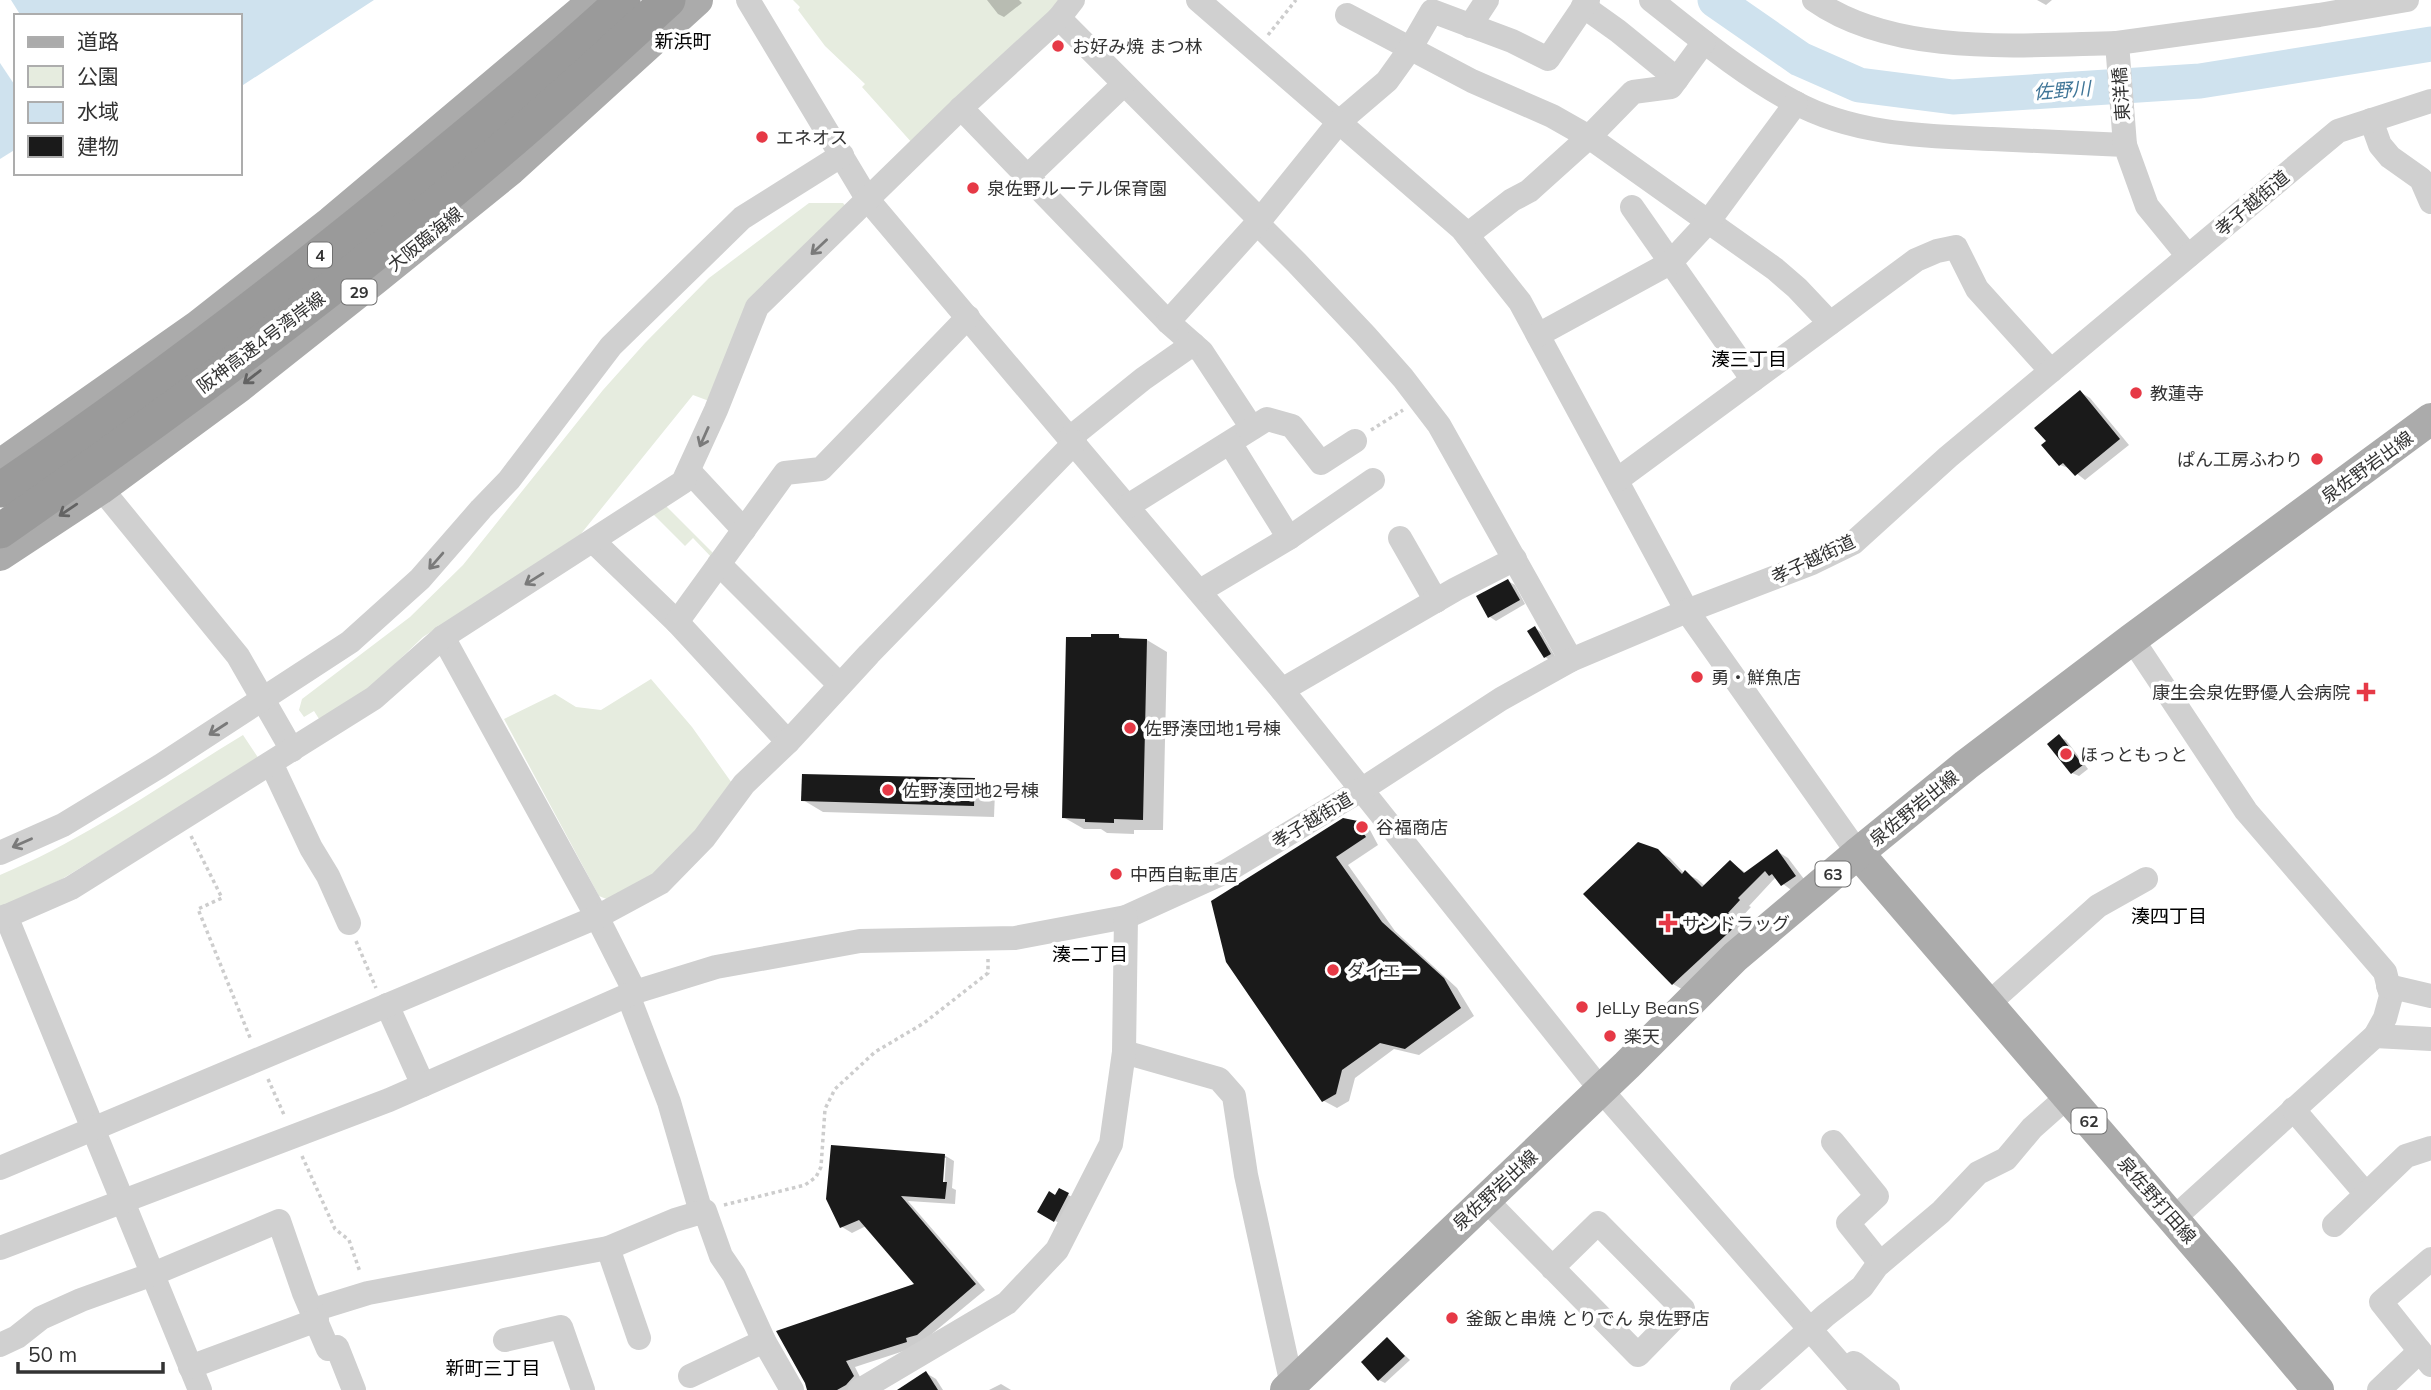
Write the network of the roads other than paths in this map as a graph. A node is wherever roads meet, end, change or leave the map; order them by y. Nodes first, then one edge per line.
1 (595, 0) edge
2 (623, 0) edge
3 (668, 0) edge
4 (697, 0) edge
5 (748, 0) edge
6 (1198, 0) edge
7 (1487, 0) edge
8 (1651, 0) edge
9 (1814, 0) edge
10 (2407, 0) edge
11 (1586, 3) edge
12 (1066, 9) edge
13 (1347, 15) dead end
14 (1471, 26) junction
15 (1704, 41) junction
16 (2118, 46) junction
17 (1410, 49) junction
18 (1677, 79) junction
19 (1124, 84) junction
20 (2431, 100) edge
21 (1796, 103) junction
22 (961, 108) junction
23 (2371, 120) junction
24 (1339, 122) junction
25 (1589, 137) junction
26 (2125, 142) junction
27 (842, 155) junction
28 (1028, 176) junction
29 (868, 200) junction
30 (2431, 202) edge
31 (1633, 207) dead end
32 (1259, 222) junction
33 (1708, 222) junction
34 (1467, 235) junction
35 (2188, 256) junction
36 (1670, 263) junction
37 (968, 317) junction
38 (1168, 322) junction
39 (1830, 323) junction
40 (1538, 335) junction
41 (1193, 344) junction
42 (2052, 371) junction
43 (1753, 380) junction
44 (2431, 419) edge
45 (55, 428) junction
46 (1252, 428) junction
47 (1073, 439) junction
48 (1355, 441) road end
49 (1230, 443) junction
50 (0, 465) edge
51 (689, 471) junction
52 (1373, 480) dead end
53 (1617, 480) junction
54 (100, 489) junction
55 (0, 490) edge
56 (1128, 506) junction
57 (744, 530) junction
58 (0, 531) edge
59 (1289, 538) junction
60 (1400, 538) dead end
61 (593, 541) junction
62 (0, 555) edge
63 (1515, 559) junction
64 (719, 564) junction
65 (1200, 591) junction
66 (1436, 601) junction
67 (1687, 611) junction
68 (677, 621) junction
69 (443, 637) junction
70 (2132, 639) junction
71 (1571, 660) junction
72 (840, 685) junction
73 (1282, 690) junction
74 (263, 699) junction
75 (788, 742) junction
76 (292, 750) junction
77 (271, 763) junction
78 (1361, 790) junction
79 (0, 853) edge
80 (1858, 853) junction
81 (2146, 879) dead end
82 (3, 917) edge
83 (597, 917) junction
84 (1126, 917) junction
85 (349, 922) road end
86 (2388, 986) junction
87 (632, 993) junction
88 (2431, 996) edge
89 (1988, 1004) junction
90 (385, 1006) junction
91 (2375, 1036) junction
92 (2431, 1039) edge
93 (1124, 1052) junction
94 (423, 1085) junction
95 (1601, 1090) junction
96 (2068, 1096) junction
97 (2292, 1109) junction
98 (94, 1128) junction
99 (1833, 1142) dead end
100 (2431, 1148) edge
101 (0, 1168) edge
102 (2366, 1194) junction
103 (1485, 1199) junction
104 (124, 1200) junction
105 (703, 1211) junction
106 (2174, 1219) junction
107 (2334, 1225) dead end
108 (0, 1248) edge
109 (608, 1248) junction
110 (2431, 1259) edge
111 (1880, 1263) junction
112 (1552, 1268) junction
113 (153, 1274) junction
114 (315, 1315) junction
115 (1812, 1329) junction
116 (639, 1338) dead end
117 (505, 1340) dead end
118 (764, 1341) junction
119 (0, 1345) edge
120 (2425, 1358) edge
121 (190, 1367) junction
122 (690, 1376) dead end
123 (1289, 1387) edge
124 (200, 1390) edge
125 (354, 1390) edge
126 (583, 1390) edge
127 (792, 1390) edge
128 (860, 1390) edge
129 (1742, 1390) edge
130 (1846, 1390) edge
131 (1863, 1390) edge
132 (1888, 1390) edge
133 (2318, 1390) edge
134 (2379, 1390) edge

1 - 45 main road
2 - 55 highway, 阪神高速4号湾岸線 / 4, bridge
3 - 58 highway, 阪神高速4号湾岸線 / 4, bridge
4 -> 54 main road, 大阪臨海線 / 29
5 - 27 street
6 - 24 street
7 - 14 street
8 - 15 street
9 - 16 street
10 - 16 street
11 - 14 street
11 - 18 street
12 - 19 street
12 - 22 street
13 - 17 street
14 - 17 street
15 - 18 street
15 - 21 street
16 - 26 street, 東洋橋
17 - 24 street
17 - 25 street
18 - 25 street
19 - 28 street
19 - 32 street
20 - 23 street, 孝子越街道
21 - 26 street
21 - 33 street
22 - 28 street
22 - 29 street
23 - 30 street
23 - 35 street, 孝子越街道
24 - 32 street
24 - 34 street
25 - 33 street
25 - 34 street
26 - 35 street, 東洋橋
27 - 29 street
27 -> 74 street
28 - 38 street
29 - 37 street
29 -> 51 street
31 - 36 street
32 - 38 street
32 - 63 street
33 - 36 street
33 - 39 street
34 - 40 street
35 - 42 street, 孝子越街道
36 - 40 street
36 - 43 street
37 - 47 street
37 - 57 street
38 - 41 street
39 - 42 street
39 - 43 street
40 - 53 street
41 - 46 street
41 - 47 street
42 - 67 street, 孝子越街道
43 - 53 street
44 - 70 main road, 泉佐野岩出線 / 63
45 - 50 main road
45 - 54 street
46 - 48 street
46 - 49 street
47 - 56 street
47 - 72 street
49 - 56 street
49 - 59 street
51 - 57 street
51 - 61 street
52 - 59 street
53 - 67 street
54 -> 62 main road, 大阪臨海線 / 29
54 - 74 street
56 - 65 street
57 - 64 street
59 - 65 street
60 - 66 street
61 - 68 street
61 -> 69 street
63 - 66 street
63 - 71 street
64 - 68 street
64 - 72 street
65 - 73 street
66 - 73 street
67 - 71 street, 孝子越街道
67 - 80 street
68 - 75 street
69 - 76 street
69 - 83 street
70 - 80 main road, 泉佐野岩出線 / 63
70 - 86 street
71 - 78 street, 孝子越街道
72 - 75 street
73 - 78 street
74 - 76 street
74 -> 79 street
75 - 83 street
76 - 77 street
77 - 82 street
77 - 85 street
78 - 84 street, 孝子越街道
78 - 95 street
80 - 89 main road, 泉佐野打田線 / 62
80 - 95 main road, 泉佐野岩出線 / 63
81 - 89 street
82 - 98 street
83 - 87 street
83 - 90 street
84 - 87 street, 孝子越街道
84 - 93 street
86 - 88 street
86 - 91 street
87 - 94 street, 孝子越街道
87 - 105 street
89 - 96 main road, 泉佐野打田線 / 62
90 - 94 street
90 - 98 street
91 - 92 street
91 - 97 street
93 - 123 street
93 - 128 street
94 - 104 street, 孝子越街道
95 - 103 main road, 泉佐野岩出線 / 63
95 - 115 street
96 - 106 main road, 泉佐野打田線 / 62
96 - 111 street
97 - 102 street
97 - 106 street
98 - 101 street
98 - 104 street
99 - 111 street
100 - 102 street
102 - 107 street
103 - 112 street
103 - 123 main road, 泉佐野岩出線 / 63
104 - 108 street, 孝子越街道
104 - 113 street
105 - 109 street
105 - 118 street
106 - 133 main road, 泉佐野打田線 / 62
109 - 114 street
109 - 116 street
110 - 120 street
111 - 115 street
112 - 112 street
113 - 114 street
113 - 119 street
113 - 121 street
114 - 121 street
114 - 125 street
115 - 129 street
115 - 130 street
115 - 131 street
115 - 132 street
117 - 126 street
118 - 122 street
118 - 127 street
120 - 134 street
121 - 124 street

